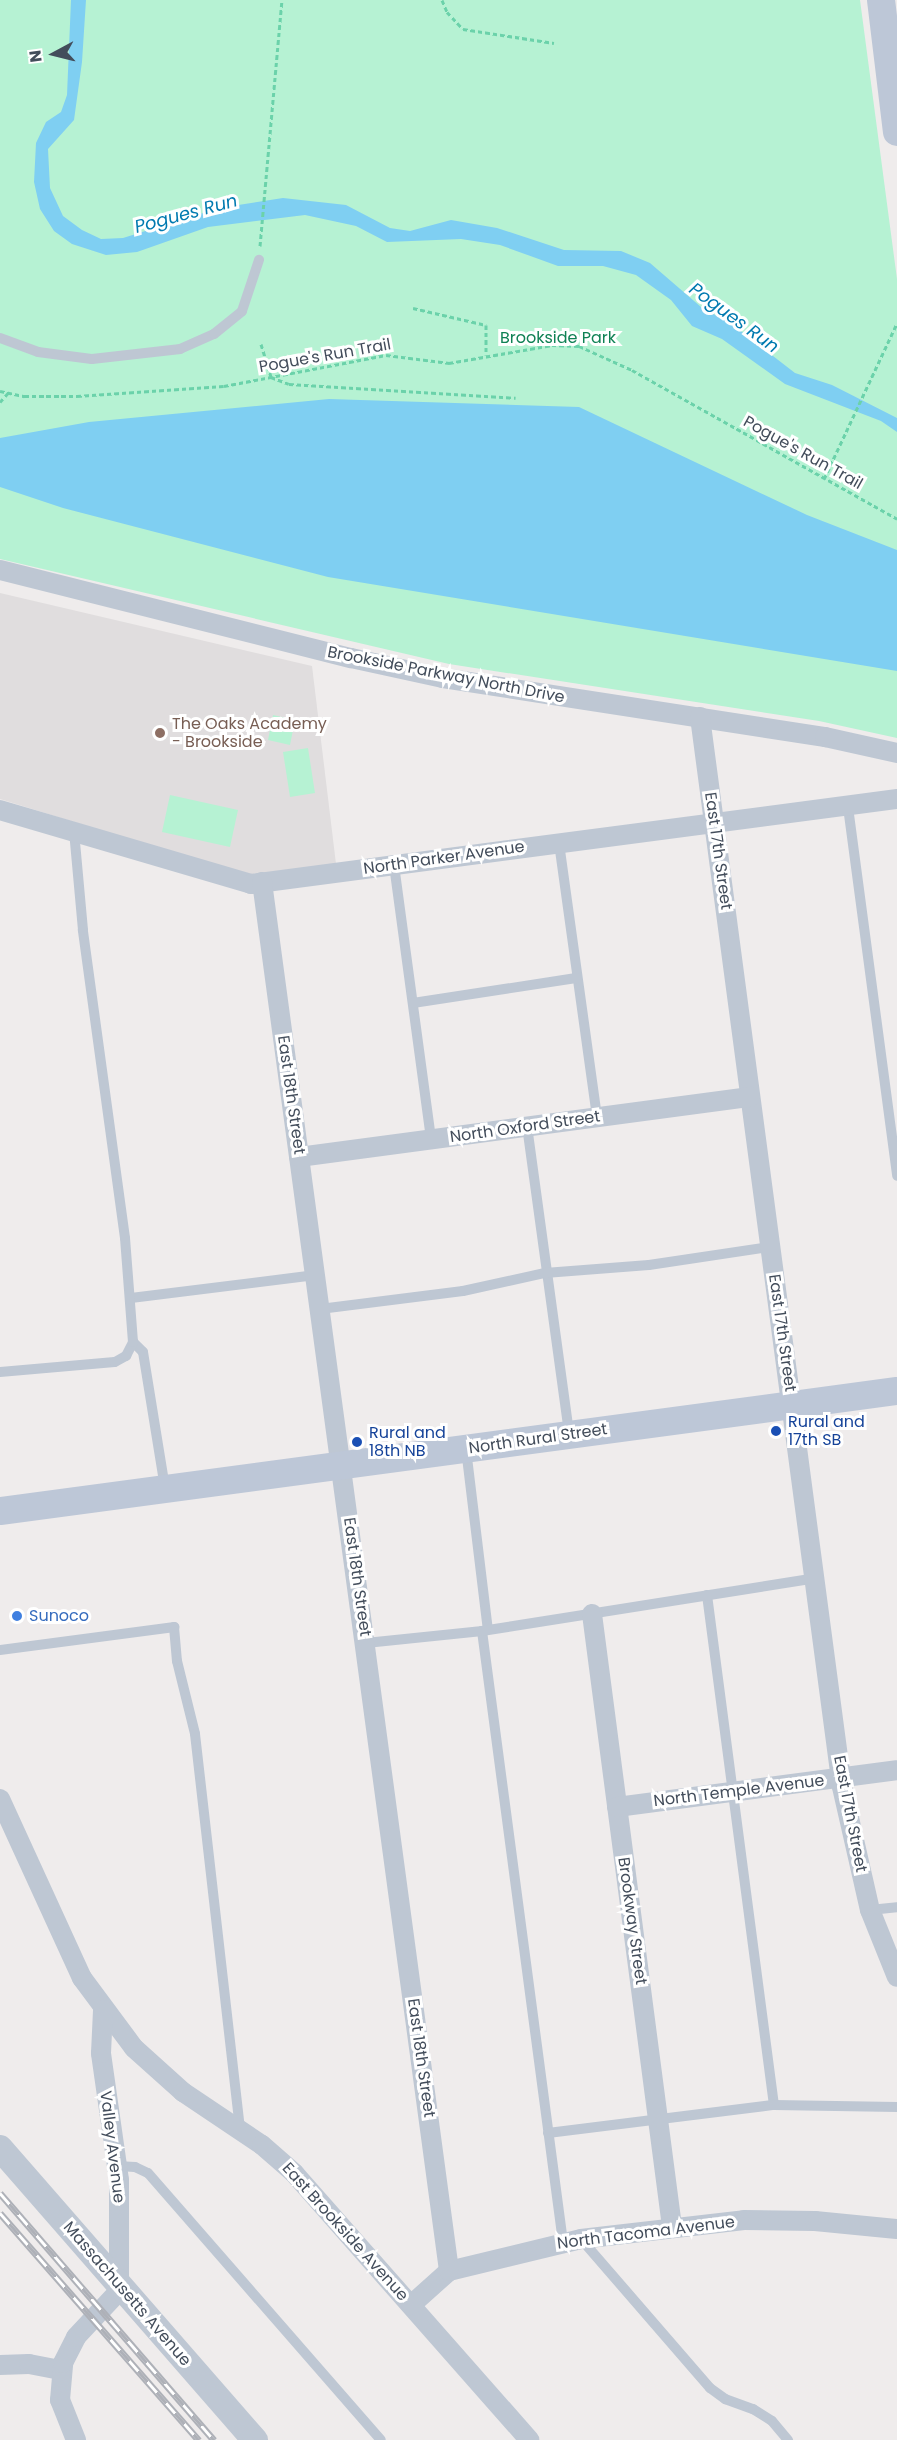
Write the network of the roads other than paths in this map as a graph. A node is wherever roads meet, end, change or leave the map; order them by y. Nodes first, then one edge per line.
1 (881, 0) edge
2 (896, 123) edge
3 (259, 260) dead end
4 (0, 338) edge
5 (0, 570) edge
6 (700, 717) junction
7 (897, 753) edge
8 (897, 799) edge
9 (848, 807) junction
10 (0, 810) edge
11 (714, 823) junction
12 (74, 832) junction
13 (559, 843) junction
14 (394, 865) junction
15 (261, 882) junction
16 (576, 978) junction
17 (413, 1004) junction
18 (750, 1097) junction
19 (597, 1117) junction
20 (527, 1126) junction
21 (431, 1139) junction
22 (299, 1157) junction
23 (897, 1176) edge
24 (770, 1247) junction
25 (546, 1273) junction
26 (316, 1275) junction
27 (131, 1298) junction
28 (320, 1309) junction
29 (133, 1342) junction
30 (0, 1372) edge
31 (897, 1391) edge
32 (791, 1405) junction
33 (569, 1435) junction
34 (466, 1449) junction
35 (342, 1465) junction
36 (165, 1489) junction
37 (0, 1511) edge
38 (815, 1578) junction
39 (706, 1595) junction
40 (592, 1614) junction
41 (485, 1630) junction
42 (366, 1643) junction
43 (0, 1650) edge
44 (897, 1770) edge
45 (841, 1778) junction
46 (732, 1792) junction
47 (0, 1799) edge
48 (617, 1807) junction
49 (897, 1907) edge
50 (870, 1910) junction
51 (897, 1977) edge
52 (103, 2010) junction
53 (774, 2105) junction
54 (897, 2107) edge
55 (658, 2119) junction
56 (240, 2129) junction
57 (548, 2133) junction
58 (0, 2148) edge
59 (117, 2166) junction
60 (672, 2227) junction
61 (897, 2229) edge
62 (572, 2241) junction
63 (449, 2271) junction
64 (119, 2284) junction
65 (411, 2305) junction
66 (0, 2365) edge
67 (61, 2370) junction
68 (76, 2440) edge
69 (255, 2440) edge
70 (381, 2440) edge
71 (529, 2440) edge
72 (788, 2440) edge

1 - 2 main road
3 - 4 lane
5 - 6 street, Brookside Parkway North Drive
6 - 7 street, Brookside Parkway North Drive
6 - 11 street, East 17th Street
8 - 9 street, North Parker Avenue
9 - 11 street, North Parker Avenue
9 - 23 lane
10 - 12 street, North Parker Avenue
11 - 13 street, North Parker Avenue
11 - 18 street, East 17th Street
12 - 15 street, North Parker Avenue
12 - 27 lane
13 - 14 street, North Parker Avenue
13 - 16 lane
14 - 15 street, North Parker Avenue
14 - 17 lane
15 - 22 street, East 18th Street
16 - 17 lane
16 - 19 lane
17 - 21 lane
18 - 19 street, North Oxford Street
18 - 24 street, East 17th Street
19 - 20 street, North Oxford Street
20 - 21 street, North Oxford Street
20 - 25 lane
21 - 22 street, North Oxford Street
22 - 26 street, East 18th Street
24 - 25 lane
24 - 32 street, East 17th Street
25 - 28 lane
25 - 33 lane
26 - 27 lane
26 - 28 street, East 18th Street
27 - 29 lane
28 - 35 street, East 18th Street
29 - 30 lane
29 - 36 lane
31 - 32 main road, North Rural Street
32 - 33 main road, North Rural Street
32 - 38 street, East 17th Street
33 - 34 main road, North Rural Street
34 - 35 main road, North Rural Street
34 - 41 lane
35 - 36 main road, North Rural Street
35 - 42 street, East 18th Street
36 - 37 main road, North Rural Street
38 - 39 lane
38 - 45 street, East 17th Street
39 - 40 lane
39 - 46 lane
40 - 41 lane
40 - 48 street, Brookway Street
41 - 42 lane
41 - 57 lane
42 - 63 street, East 18th Street
43 - 56 lane
44 - 45 street, North Temple Avenue
45 - 46 street, North Temple Avenue
45 - 50 street, East 17th Street
46 - 48 street, North Temple Avenue
46 - 53 lane
47 - 52 street, East Brookside Avenue
48 - 55 street, Brookway Street
49 - 50 lane
50 - 51 street, East 17th Street
52 - 56 street, East Brookside Avenue
52 - 59 street, Valley Avenue
53 - 54 lane
53 - 55 lane
55 - 57 lane
55 - 60 street, Brookway Street
56 - 65 street, East Brookside Avenue
57 - 62 lane
58 - 64 street, Massachusetts Avenue
59 - 64 street, Valley Avenue
59 - 70 lane
60 - 61 street, North Tacoma Avenue
60 - 62 street, North Tacoma Avenue
62 - 63 street, North Tacoma Avenue
62 - 72 lane
63 - 65 street, North Tacoma Avenue
64 - 67 street, Valley Avenue
64 - 69 street, Massachusetts Avenue
65 - 71 street, East Brookside Avenue
66 - 67 street
67 - 68 street, Valley Avenue

